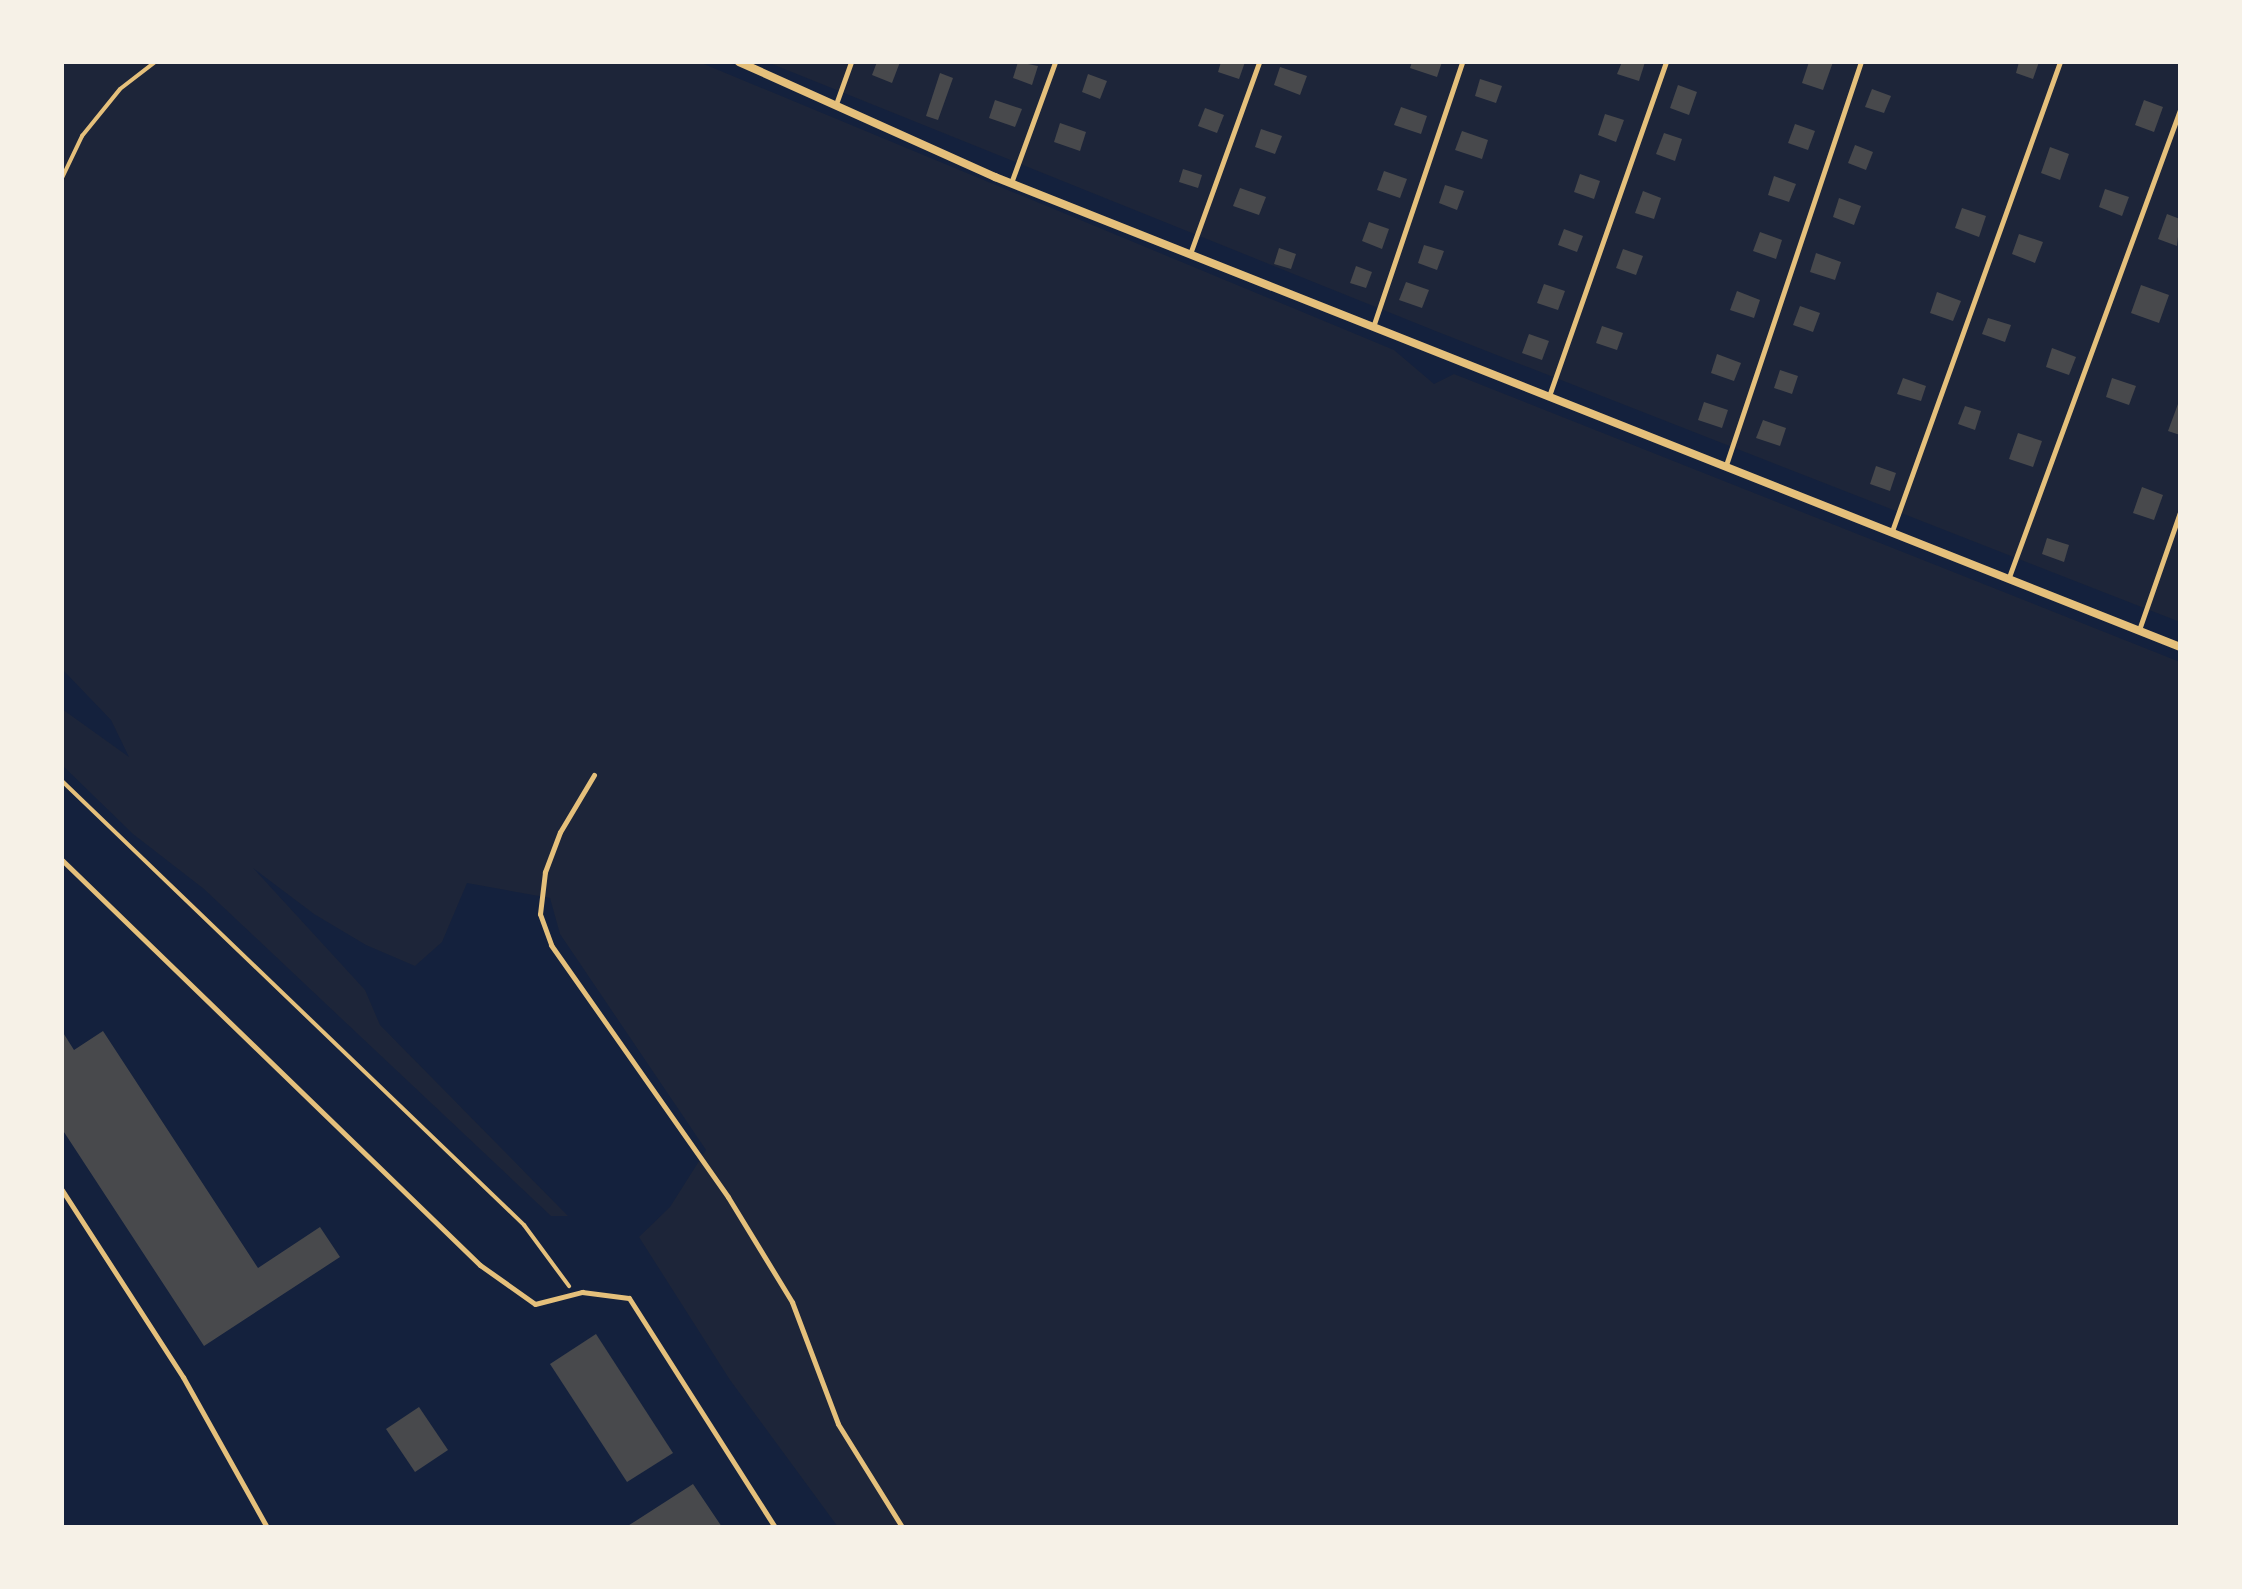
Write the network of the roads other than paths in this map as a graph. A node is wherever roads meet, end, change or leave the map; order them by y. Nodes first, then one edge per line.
1 (739, 62) edge
2 (851, 62) edge
3 (1055, 62) edge
4 (1259, 62) edge
5 (1462, 62) edge
6 (1666, 62) edge
7 (1861, 62) edge
8 (2060, 62) edge
9 (836, 104) junction
10 (2180, 110) edge
11 (1010, 184) junction
12 (1190, 255) junction
13 (1373, 327) junction
14 (1549, 396) junction
15 (1726, 465) junction
16 (2180, 512) edge
17 (1892, 531) junction
18 (2009, 577) junction
19 (2140, 627) junction
20 (2180, 647) edge
21 (594, 775) dead end
22 (62, 860) edge
23 (62, 1190) edge
24 (267, 1527) edge
25 (775, 1527) edge
26 (902, 1527) edge

1 - 9 street
2 - 9 lane
3 - 11 lane
4 - 12 lane
5 - 13 lane
6 - 14 lane
7 - 15 lane
8 - 17 lane
9 - 11 street
10 - 18 lane
11 - 12 street
12 - 13 street
13 - 14 street
14 - 15 street
15 - 17 street
16 - 19 lane
17 - 18 street
18 - 19 street
19 - 20 street
21 - 26 lane
22 - 25 lane
23 - 24 lane

